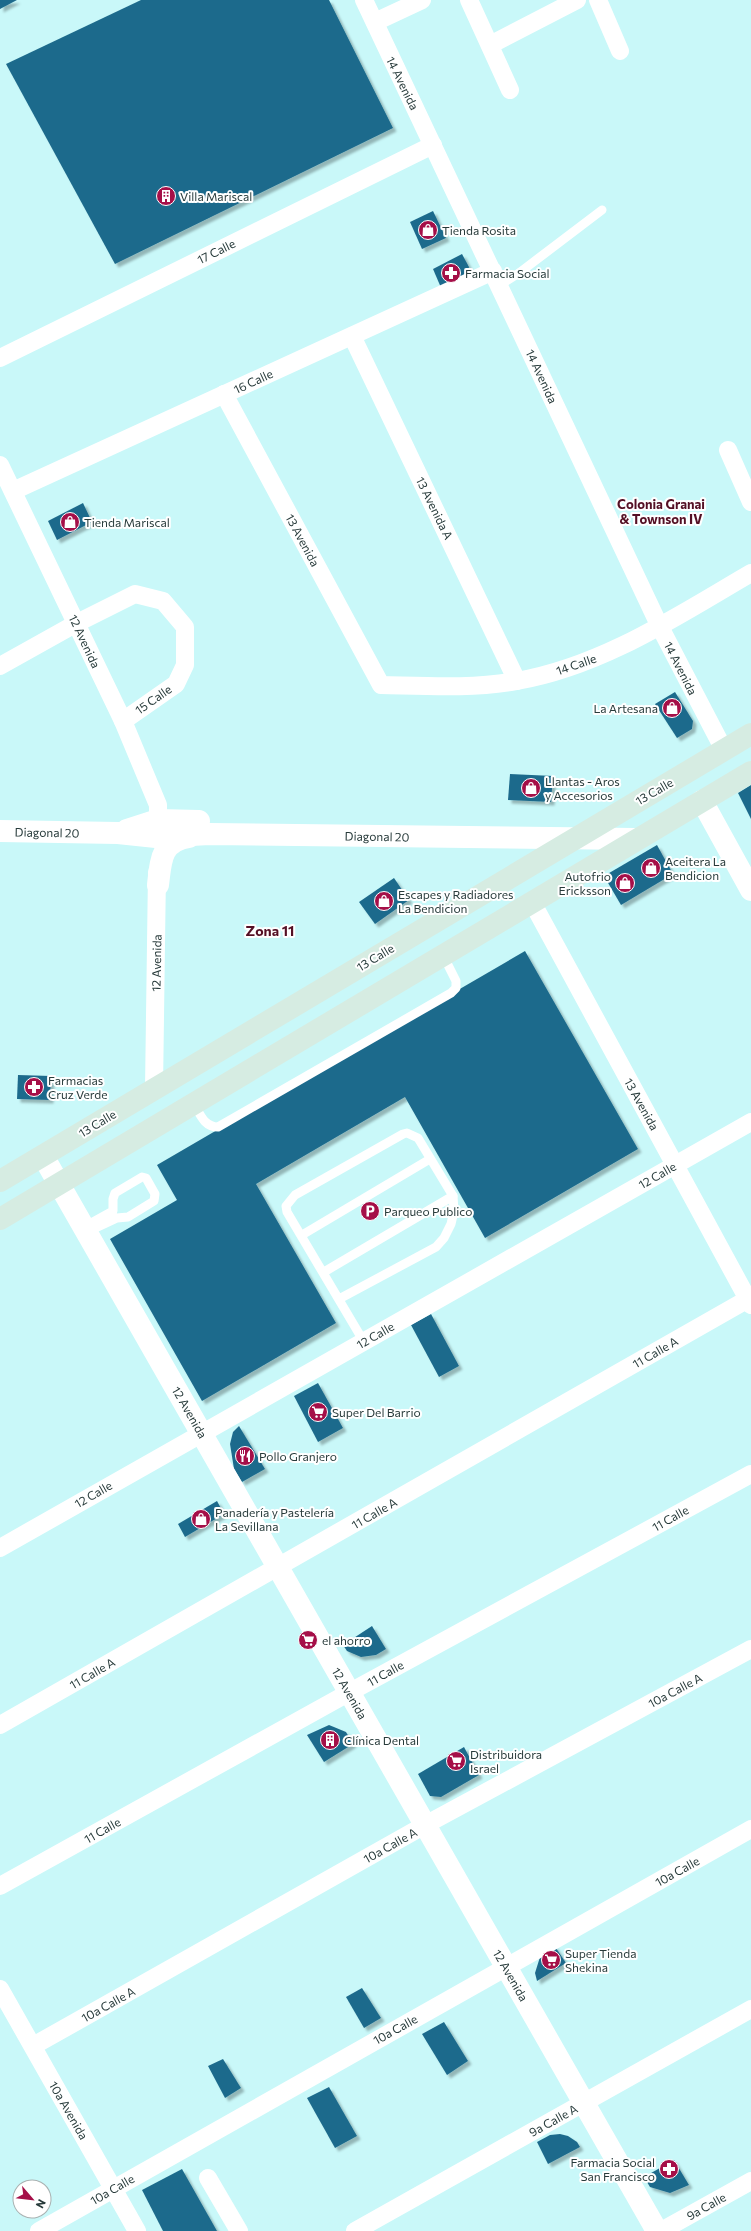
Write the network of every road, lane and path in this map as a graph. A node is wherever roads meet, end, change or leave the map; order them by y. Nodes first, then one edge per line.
1 (364, 0) edge
2 (422, 0) edge
3 (469, 0) edge
4 (577, 0) edge
5 (598, 0) edge
6 (374, 22) junction
7 (490, 45) junction
8 (620, 51) dead end
9 (510, 90) dead end
10 (433, 144) junction
11 (602, 210) dead end
12 (497, 278) junction
13 (352, 336) junction
14 (0, 358) edge
15 (224, 394) junction
16 (728, 450) dead end
17 (0, 465) edge
18 (12, 491) junction
19 (751, 502) edge
20 (751, 574) edge
21 (76, 623) junction
22 (660, 627) junction
23 (0, 666) edge
24 (517, 681) junction
25 (381, 685) joint
26 (123, 722) junction
27 (751, 734) edge
28 (724, 750) junction
29 (751, 772) edge
30 (702, 801) junction
31 (595, 826) junction
32 (157, 829) junction
33 (0, 831) edge
34 (209, 834) junction
35 (575, 838) junction
36 (635, 840) junction
37 (158, 885) junction
38 (751, 890) edge
39 (532, 902) junction
40 (443, 955) junction
41 (154, 1089) junction
42 (194, 1104) junction
43 (751, 1122) edge
44 (43, 1156) junction
45 (430, 1159) junction
46 (675, 1165) junction
47 (0, 1182) edge
48 (60, 1184) junction
49 (453, 1196) junction
50 (0, 1219) edge
51 (86, 1230) junction
52 (302, 1235) junction
53 (324, 1272) junction
54 (339, 1299) junction
55 (749, 1302) edge
56 (364, 1342) junction
57 (202, 1434) junction
58 (751, 1474) edge
59 (1, 1546) edge
60 (278, 1567) junction
61 (751, 1649) edge
62 (350, 1692) junction
63 (0, 1725) edge
64 (425, 1825) junction
65 (751, 1829) edge
66 (0, 1886) edge
67 (506, 1966) junction
68 (0, 1989) edge
69 (751, 2008) edge
70 (33, 2046) junction
71 (584, 2103) junction
72 (208, 2178) dead end
73 (751, 2181) edge
74 (113, 2188) junction
75 (38, 2231) edge
76 (137, 2231) edge
77 (238, 2231) edge
78 (355, 2231) edge
79 (657, 2231) edge
80 (661, 2231) edge

1 - 6 street, 14 Avenida
2 - 6 street
3 - 7 street
4 - 7 street
5 - 8 street
6 - 10 street, 14 Avenida
7 - 9 street
10 - 12 street, 14 Avenida
10 - 14 street, 17 Calle
11 - 12 lane
12 - 13 street, 16 Calle
12 - 22 street, 14 Avenida
13 - 15 street, 16 Calle
13 - 24 street, 13 Avenida A
15 - 18 street, 16 Calle
15 - 25 street, 13 Avenida
16 - 19 street
17 - 18 street, 12 Avenida
18 - 21 street, 12 Avenida
20 - 22 street, 14 Calle
21 - 23 street
21 - 26 street, 12 Avenida
21 - 26 street, 15 Calle
22 - 24 street, 14 Calle
22 - 28 street, 14 Avenida
24 - 25 street, 14 Calle
26 - 32 street, 12 Avenida
27 - 28 main road, 13 Calle
28 - 31 main road, 13 Calle
29 - 30 main road
30 - 36 main road
30 - 38 street
31 - 32 street, Diagonal 20
31 - 35 main road, 13 Calle
32 - 33 street, Diagonal 20
32 - 34 street, Diagonal 20
32 - 37 street, 12 Avenida
34 - 35 street, Diagonal 20
34 - 37 street
35 - 36 street, Diagonal 20
35 - 41 main road, 13 Calle
36 - 39 main road
37 - 41 street, 12 Avenida
39 - 40 main road
39 - 46 street, 13 Avenida
40 - 42 main road
40 - 42 lane
41 - 44 main road, 13 Calle
42 - 48 main road
43 - 46 street, 12 Calle
44 - 47 main road, 13 Calle
44 - 48 street, 12 Avenida
45 - 49 lane
45 - 52 lane
45 - 52 lane
46 - 55 street, 13 Avenida
46 - 56 street, 12 Calle
48 - 50 main road
48 - 51 street, 12 Avenida
49 - 53 lane
49 - 54 lane
51 - 51 lane
51 - 57 street, 12 Avenida
52 - 53 lane
53 - 54 lane
54 - 56 lane
55 - 60 street, 11 Calle A
56 - 57 street, 12 Calle
57 - 59 street, 12 Calle
57 - 60 street, 12 Avenida
58 - 62 street, 11 Calle
60 - 62 street, 12 Avenida
60 - 63 street, 11 Calle A
61 - 64 street, 10a Calle A
62 - 64 street, 12 Avenida
62 - 66 street, 11 Calle
64 - 67 street, 12 Avenida
64 - 70 street, 10a Calle A
65 - 67 street, 10a Calle
67 - 71 street, 12 Avenida
67 - 74 street, 10a Calle
68 - 70 street, 10a Avenida
69 - 71 street, 9a Calle A
70 - 74 street, 10a Avenida
71 - 78 street, 9a Calle A
71 - 79 street, 12 Avenida
72 - 77 street
73 - 80 street, 9a Calle
74 - 75 street, 10a Calle
74 - 76 street, 10a Avenida

